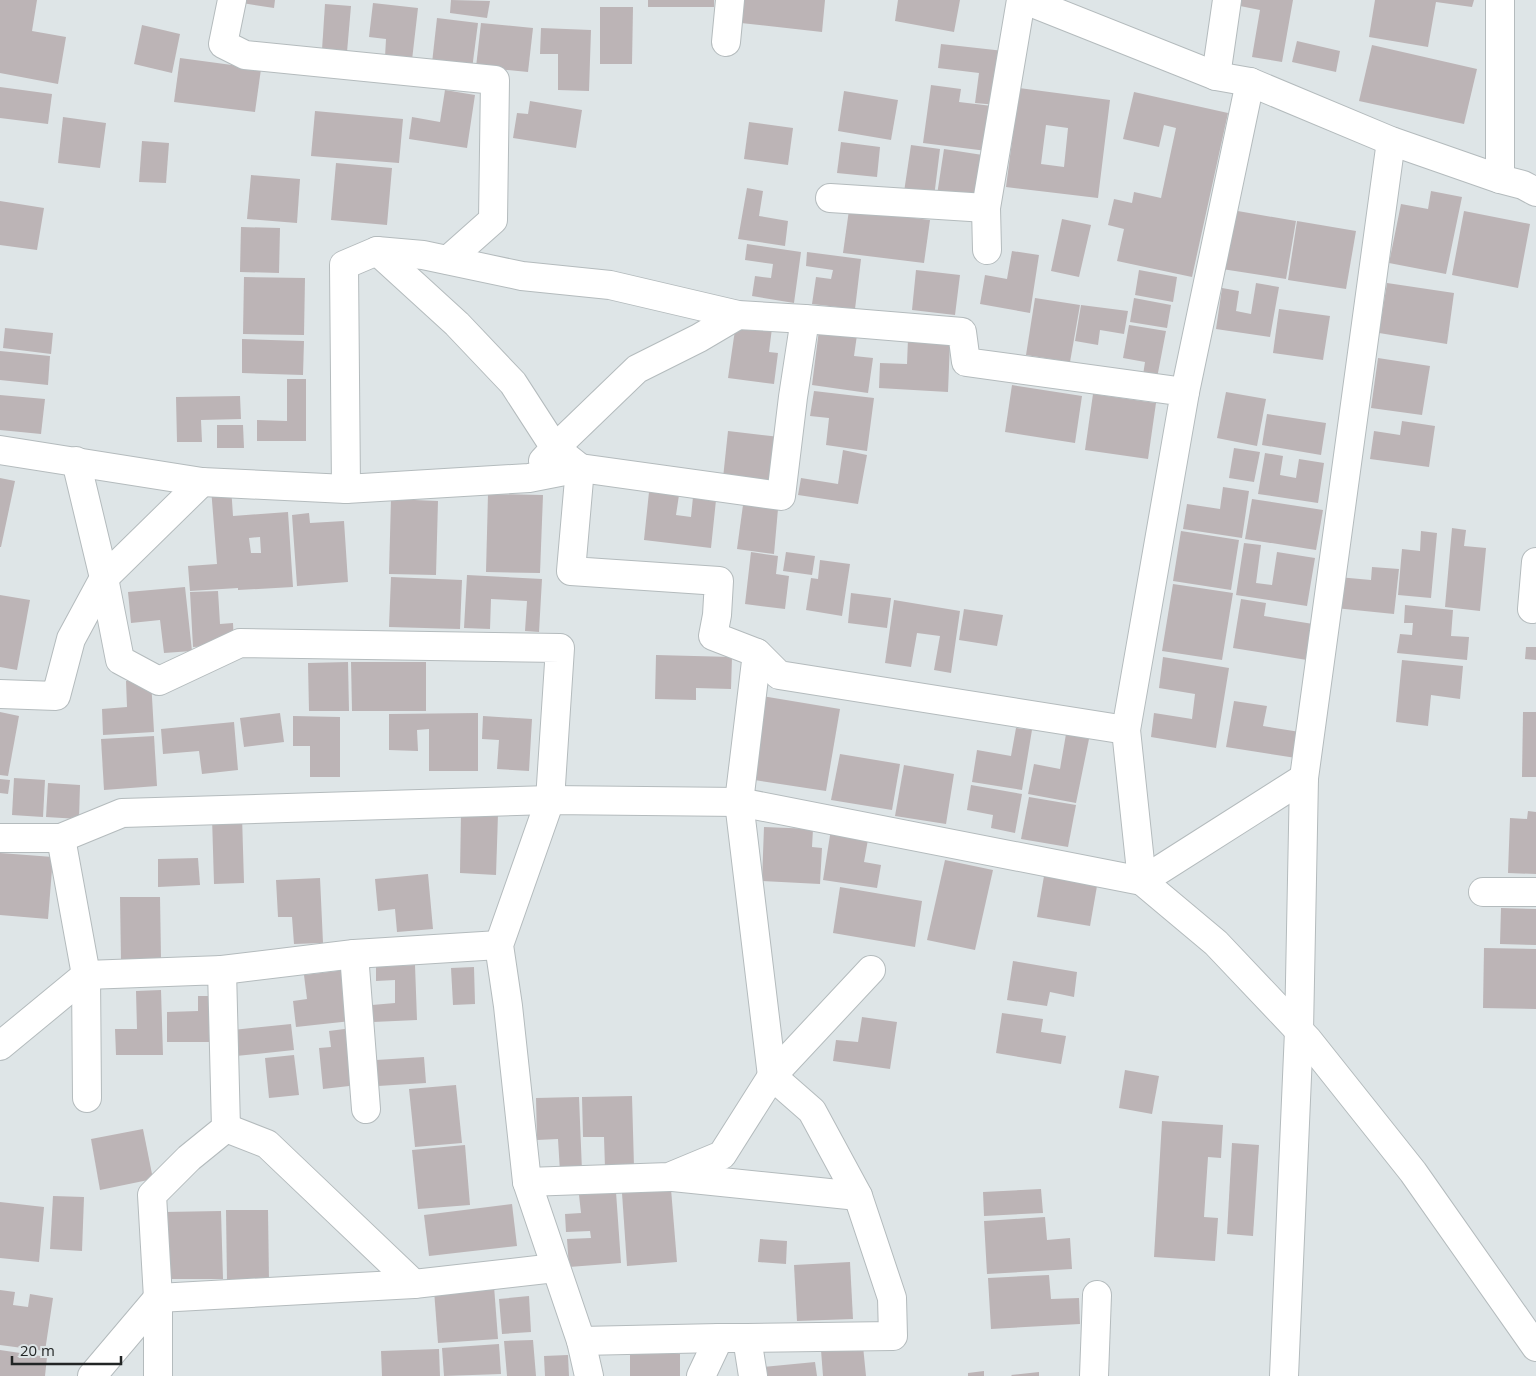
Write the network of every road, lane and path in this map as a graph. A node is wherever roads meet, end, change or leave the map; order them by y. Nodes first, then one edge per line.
1 (232, 0) edge
2 (730, 0) edge
3 (1021, 0) edge
4 (1025, 0) edge
5 (1227, 0) edge
6 (1500, 0) edge
7 (726, 42) dead end
8 (1216, 76) junction
9 (1250, 82) junction
10 (1391, 141) junction
11 (1500, 179) junction
12 (1536, 192) edge
13 (830, 198) dead end
14 (986, 208) junction
15 (987, 250) dead end
16 (377, 251) junction
17 (448, 260) junction
18 (738, 316) junction
19 (805, 319) junction
20 (1185, 392) junction
21 (554, 448) junction
22 (0, 450) edge
23 (76, 462) junction
24 (580, 468) junction
25 (529, 478) junction
26 (202, 482) junction
27 (346, 490) junction
28 (1536, 562) edge
29 (104, 578) junction
30 (1532, 609) dead end
31 (757, 652) junction
32 (0, 694) edge
33 (1126, 730) junction
34 (1304, 778) junction
35 (550, 800) junction
36 (739, 802) junction
37 (0, 838) edge
38 (61, 838) junction
39 (1142, 881) junction
40 (1483, 892) dead end
41 (1536, 892) edge
42 (499, 945) junction
43 (354, 954) junction
44 (222, 970) junction
45 (870, 970) dead end
46 (86, 976) junction
47 (1298, 1031) junction
48 (0, 1046) edge
49 (772, 1076) junction
50 (87, 1098) dead end
51 (366, 1109) dead end
52 (226, 1128) junction
53 (669, 1177) junction
54 (527, 1182) junction
55 (858, 1196) junction
56 (555, 1268) junction
57 (414, 1284) junction
58 (1097, 1295) dead end
59 (158, 1298) junction
60 (719, 1338) junction
61 (747, 1338) junction
62 (581, 1341) junction
63 (1536, 1347) edge
64 (92, 1376) edge
65 (158, 1376) edge
66 (589, 1376) edge
67 (701, 1376) edge
68 (753, 1376) edge
69 (1094, 1376) edge
70 (1284, 1376) edge

1 - 17 street
2 - 7 street
3 - 14 street
4 - 8 street
5 - 8 street
6 - 11 street
8 - 9 street
9 - 10 street
9 - 20 street
10 - 11 street
10 - 34 street
11 - 12 street
13 - 14 street
14 - 15 street
16 - 17 street
16 - 21 street
16 - 27 street
17 - 18 street
18 - 19 street
18 - 21 street
19 - 20 street
19 - 24 street
20 - 33 street
21 - 24 street
21 - 25 street
22 - 23 street
23 - 26 street
23 - 29 street
24 - 25 street
24 - 31 street
25 - 27 street
26 - 27 street
26 - 29 street
28 - 30 street
29 - 32 street
29 - 35 street
31 - 33 street
31 - 36 street
33 - 39 street
34 - 39 street
34 - 47 street
35 - 36 street
35 - 38 street
35 - 42 street
36 - 39 street
36 - 49 street
37 - 38 street
38 - 46 street
39 - 47 street
40 - 41 street
42 - 43 street
42 - 54 street
43 - 44 street
43 - 51 street
44 - 46 street
44 - 52 street
45 - 49 street
46 - 48 street
46 - 50 street
47 - 63 street
47 - 70 street
49 - 53 street
49 - 55 street
52 - 57 street
52 - 59 street
53 - 54 street
53 - 55 street
54 - 56 street
55 - 61 street
56 - 57 street
56 - 62 street
57 - 59 street
58 - 69 street
59 - 64 street
59 - 65 street
60 - 61 street
60 - 62 street
60 - 67 street
61 - 68 street
62 - 66 street

